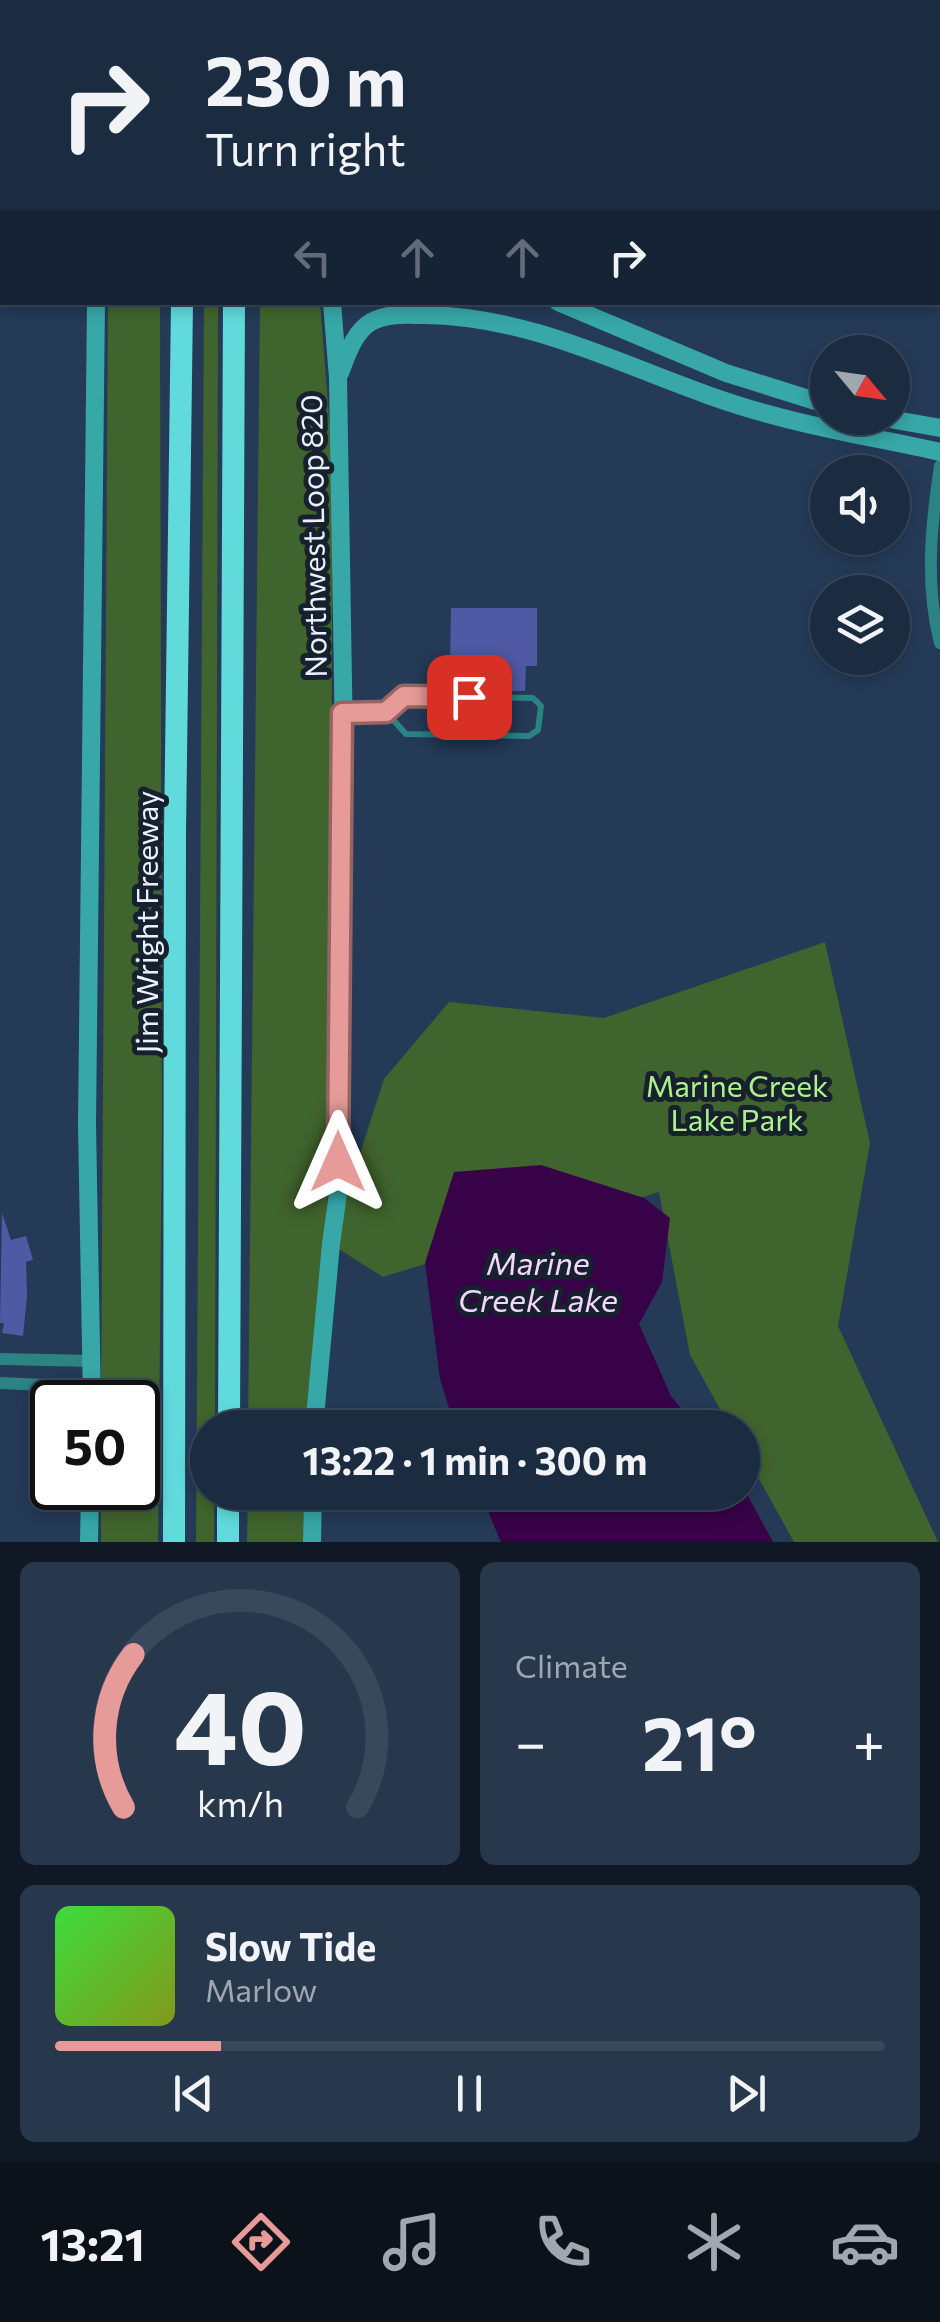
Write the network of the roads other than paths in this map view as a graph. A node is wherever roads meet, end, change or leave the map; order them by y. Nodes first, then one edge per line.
1 (96, 305) edge
2 (182, 305) edge
3 (234, 305) edge
4 (332, 305) edge
5 (566, 305) edge
6 (589, 314) junction
7 (578, 344) junction
8 (338, 378) junction
9 (810, 399) edge
10 (910, 423) edge
11 (940, 428) edge
12 (940, 452) edge
13 (940, 466) edge
14 (940, 643) edge
15 (386, 712) junction
16 (342, 713) junction
17 (0, 1359) edge
18 (92, 1361) junction
19 (92, 1380) edge
20 (0, 1383) edge
21 (30, 1387) edge
22 (229, 1410) edge
23 (316, 1410) edge
24 (90, 1510) edge
25 (228, 1510) edge
26 (313, 1510) edge
27 (89, 1542) edge
28 (174, 1542) edge
29 (228, 1542) edge
30 (312, 1542) edge

1 - 18 main road
2 - 28 highway, Jim Wright Freeway
3 - 22 highway
4 - 8 main road, Northwest Loop 820
5 - 6 main road
6 - 7 main road
6 - 9 main road
7 - 8 main road
7 - 12 main road
8 - 16 main road, Northwest Loop 820
10 - 11 main road
13 - 14 street
15 - 15 lane
15 - 16 lane
16 - 23 main road, Northwest Loop 820
17 - 18 street
18 - 19 main road
20 - 21 street
24 - 27 main road
25 - 29 highway
26 - 30 main road

